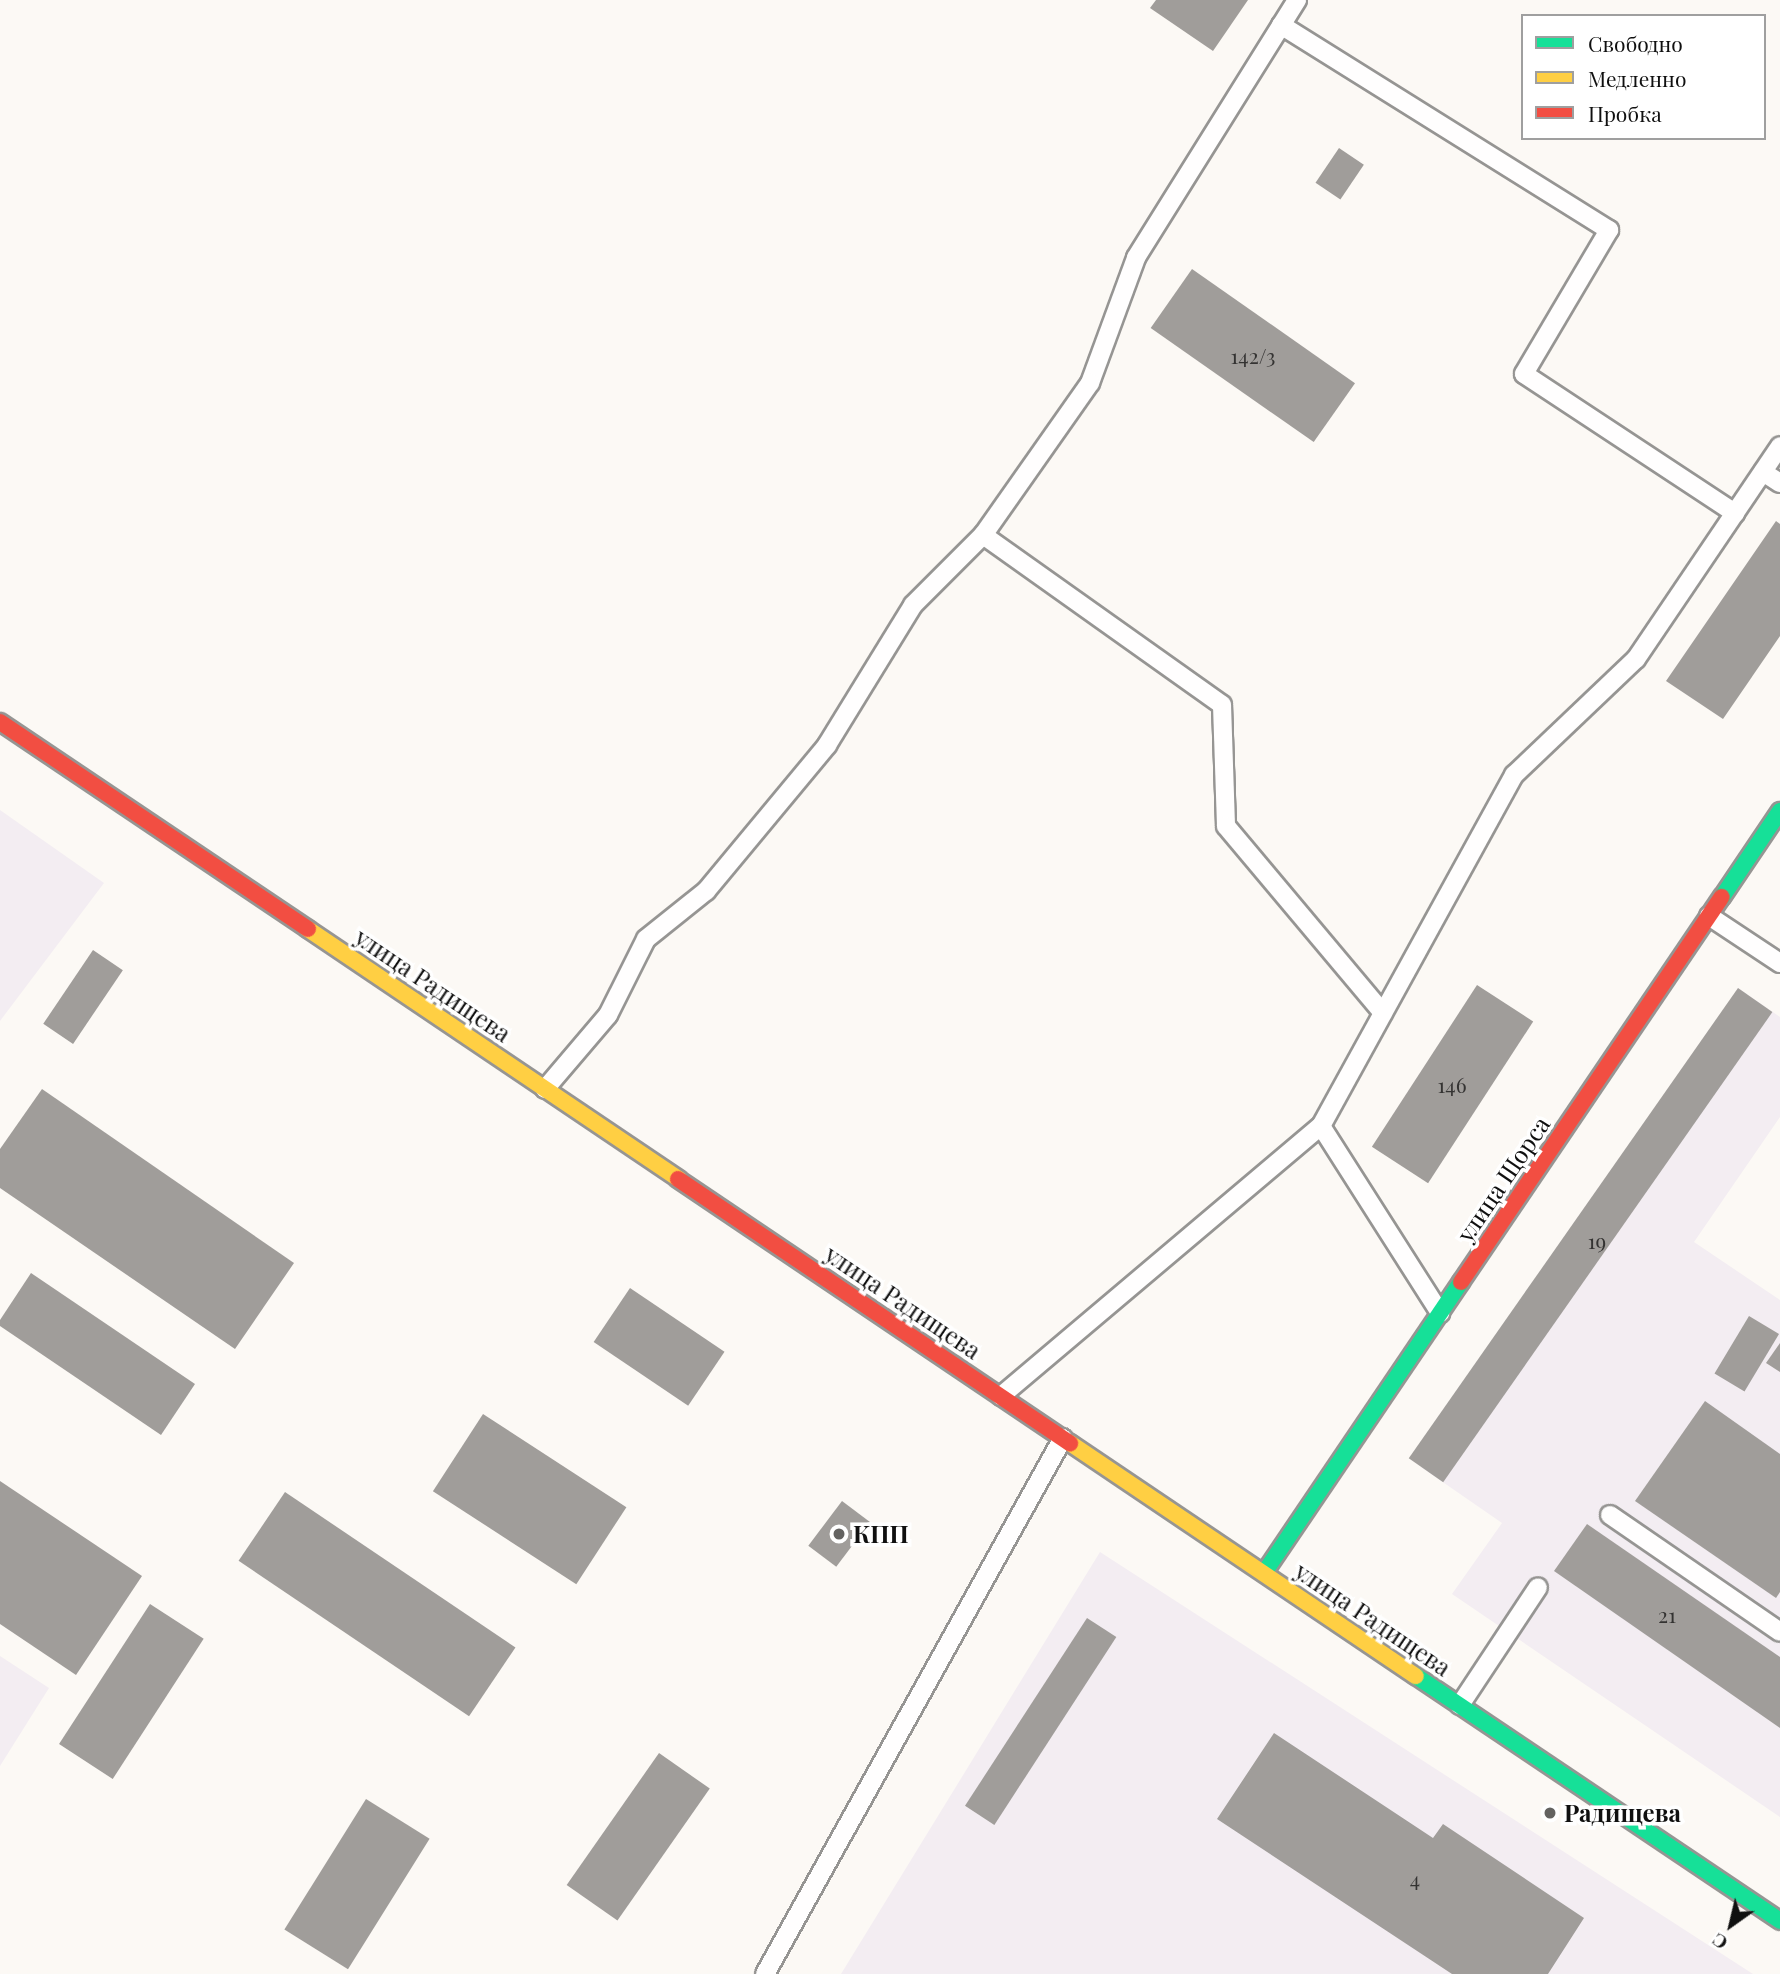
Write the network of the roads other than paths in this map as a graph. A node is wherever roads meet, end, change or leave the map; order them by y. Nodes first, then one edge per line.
1 (1297, 0) edge
2 (1281, 25) junction
3 (1780, 446) edge
4 (1763, 472) junction
5 (1780, 483) edge
6 (1735, 513) junction
7 (983, 534) junction
8 (0, 722) edge
9 (1780, 811) edge
10 (1709, 916) junction
11 (1780, 963) edge
12 (1383, 1013) junction
13 (545, 1089) junction
14 (1321, 1126) junction
15 (1440, 1313) junction
16 (1001, 1396) junction
17 (1063, 1438) junction
18 (1610, 1515) dead end
19 (1264, 1573) junction
20 (1538, 1587) dead end
21 (1780, 1632) edge
22 (1460, 1705) junction
23 (1780, 1921) edge
24 (765, 1974) edge

1 - 2 lane
2 - 6 lane
2 - 7 lane
3 - 4 lane
4 - 5 lane
4 - 6 lane
6 - 12 lane
7 - 12 lane
7 - 13 lane
8 - 13 street, улица Радищева
9 - 10 street, улица Щорса
10 - 11 lane
10 - 15 street, улица Щорса
12 - 14 lane
13 - 16 street, улица Радищева
14 - 15 lane
14 - 16 lane
15 - 19 street, улица Щорса
16 - 17 street, улица Радищева
17 - 19 street, улица Радищева
17 - 24 lane
18 - 21 lane
19 - 22 street, улица Радищева
20 - 22 lane
22 - 23 street, улица Радищева

